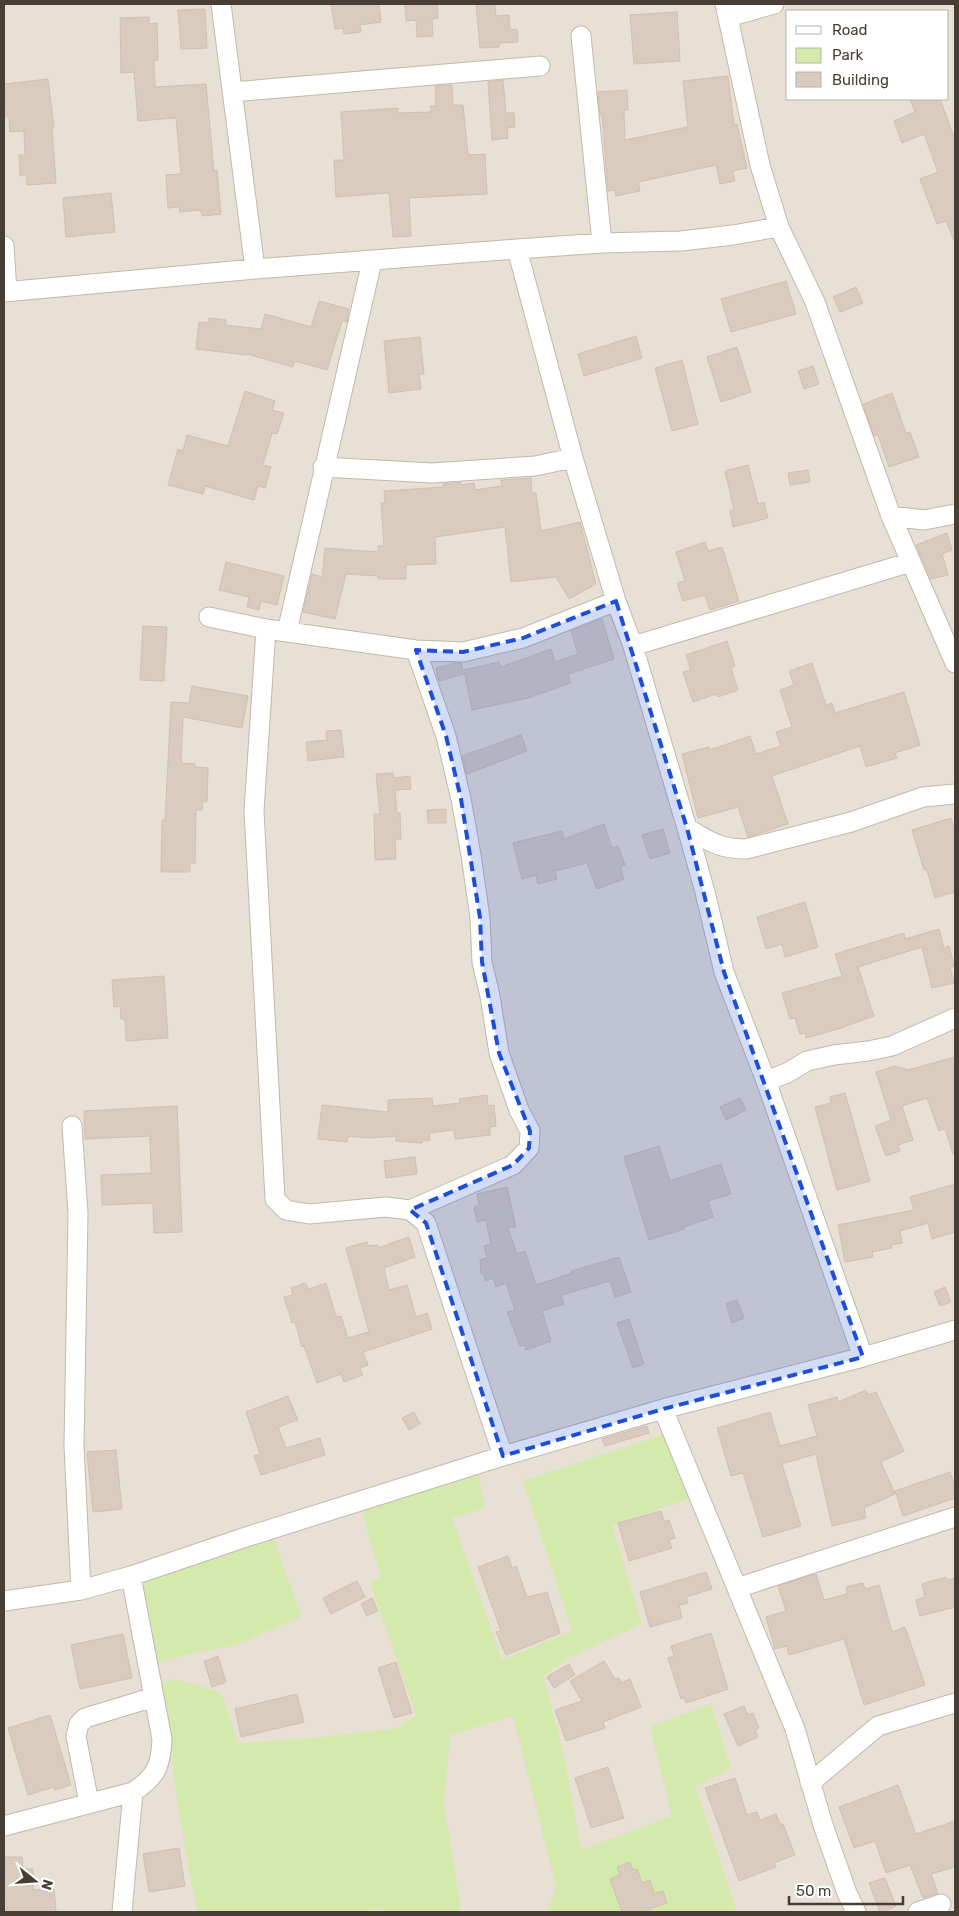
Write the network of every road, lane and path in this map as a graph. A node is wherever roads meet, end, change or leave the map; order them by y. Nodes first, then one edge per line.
1 (221, 4) edge
2 (774, 4) edge
3 (726, 10) edge
4 (581, 36) dead end
5 (540, 66) dead end
6 (232, 92) junction
7 (779, 227) junction
8 (602, 243) junction
9 (4, 246) edge
10 (517, 249) junction
11 (372, 261) junction
12 (255, 270) junction
13 (6, 292) edge
14 (572, 458) junction
15 (323, 467) junction
16 (955, 514) edge
17 (892, 516) junction
18 (911, 562) junction
19 (616, 601) junction
20 (209, 617) dead end
21 (266, 629) junction
22 (286, 632) junction
23 (633, 646) junction
24 (416, 650) junction
25 (955, 663) edge
26 (955, 794) edge
27 (687, 828) junction
28 (955, 1018) edge
29 (766, 1081) junction
30 (72, 1126) dead end
31 (410, 1210) junction
32 (955, 1330) edge
33 (864, 1357) junction
34 (663, 1408) junction
35 (503, 1456) junction
36 (955, 1517) edge
37 (131, 1576) junction
38 (736, 1588) junction
39 (81, 1590) junction
40 (4, 1601) edge
41 (154, 1697) junction
42 (955, 1703) edge
43 (810, 1783) junction
44 (133, 1792) junction
45 (89, 1803) junction
46 (4, 1826) edge
47 (941, 1904) dead end
48 (122, 1912) edge
49 (856, 1912) edge
50 (918, 1912) edge

1 - 6 street
2 - 3 street
3 - 7 street
4 - 8 street
5 - 6 street
6 - 12 street
7 - 8 street
7 - 17 street
8 - 10 street
9 - 13 street
10 - 11 street
10 - 14 street
11 - 12 street
11 - 15 street
12 - 13 street
14 - 15 street
14 - 19 street
15 - 22 street
16 - 17 street
17 - 18 street
18 - 23 street
18 - 25 street
19 - 23 street
19 - 24 street
20 - 21 street
21 - 22 street
21 - 31 street
22 - 24 street
23 - 27 street
24 - 31 street
26 - 27 street
27 - 29 street
28 - 29 street
29 - 33 street
30 - 39 street
31 - 35 street
32 - 33 street
33 - 34 street
34 - 35 street
34 - 38 street
35 - 37 street
36 - 38 street
37 - 39 street
37 - 41 street
38 - 43 street
39 - 40 street
41 - 44 street
41 - 45 street
42 - 43 street
43 - 49 street
44 - 45 street
44 - 48 street
45 - 46 street
47 - 50 street

